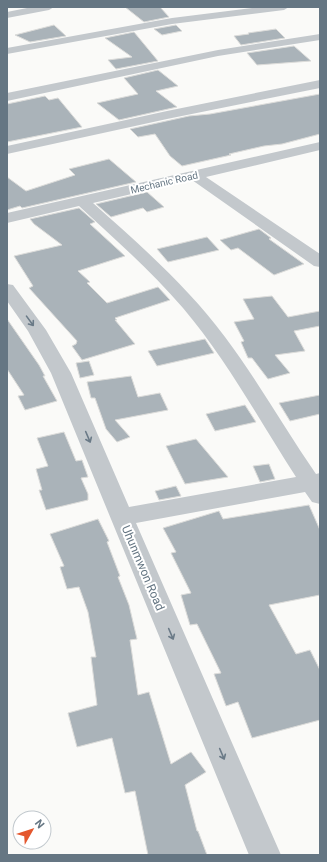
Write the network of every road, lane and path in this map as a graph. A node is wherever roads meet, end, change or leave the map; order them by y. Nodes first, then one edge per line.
1 (49, 7) edge
2 (284, 7) edge
3 (7, 15) edge
4 (320, 37) edge
5 (7, 51) edge
6 (320, 84) edge
7 (7, 97) edge
8 (320, 146) edge
9 (7, 150) edge
10 (195, 175) junction
11 (82, 201) junction
12 (7, 218) edge
13 (320, 262) edge
14 (7, 289) edge
15 (317, 486) edge
16 (122, 517) junction
17 (265, 855) edge

1 - 3 street
2 - 5 street
4 - 7 street
6 - 9 street
8 - 10 street, Mechanic Road
10 - 11 street, Mechanic Road
10 - 13 street
11 - 12 street, Mechanic Road
11 - 15 street
14 -> 16 street, Uhunmwon Road
15 - 16 street
16 -> 17 street, Uhunmwon Road

